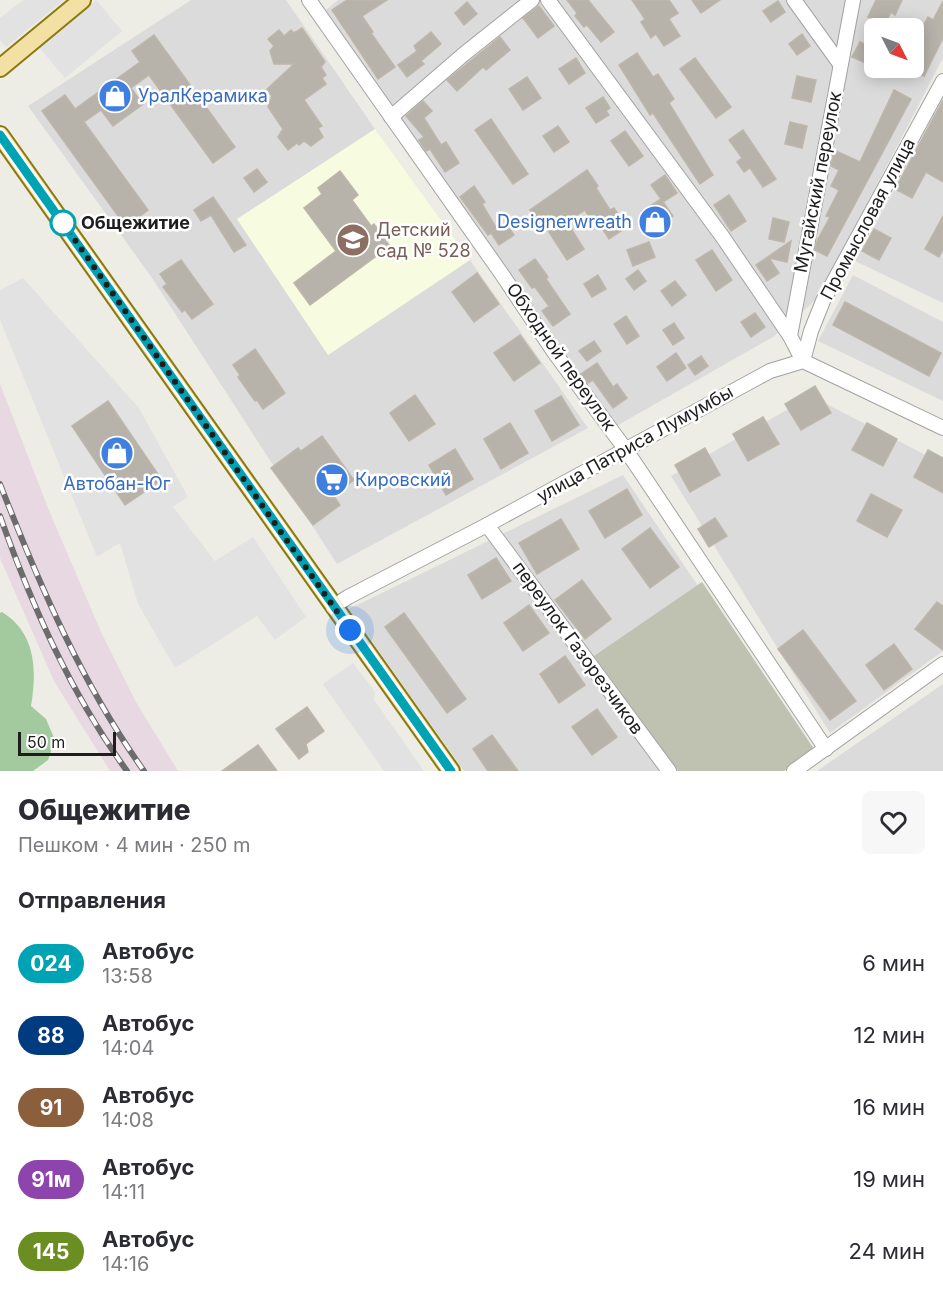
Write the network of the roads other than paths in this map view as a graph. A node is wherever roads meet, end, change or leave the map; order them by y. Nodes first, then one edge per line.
1 (82, 0) edge
2 (309, 0) edge
3 (532, 0) edge
4 (548, 0) edge
5 (794, 0) edge
6 (853, 0) edge
7 (840, 64) junction
8 (0, 68) edge
9 (943, 81) edge
10 (391, 117) junction
11 (0, 135) edge
12 (790, 336) junction
13 (803, 361) junction
14 (943, 428) edge
15 (626, 450) junction
16 (487, 525) junction
17 (333, 607) junction
18 (943, 664) edge
19 (826, 748) junction
20 (451, 771) edge
21 (669, 771) edge
22 (794, 771) edge

1 - 8 main road
2 - 10 street, Обходной переулок
3 - 10 street
4 - 12 street
5 - 7 street
6 - 7 street, Мугайский переулок
7 - 12 street, Мугайский переулок
9 - 13 street, Промысловая улица
10 - 15 street, Обходной переулок
11 - 17 main road
12 - 13 street
13 - 14 street
13 - 15 street, улица Патриса Лумумбы
15 - 16 street, улица Патриса Лумумбы
15 - 19 street, Обходной переулок
16 - 17 street, улица Патриса Лумумбы
16 - 21 street, переулок Газорезчиков
17 - 20 main road
18 - 19 street
19 - 22 street

